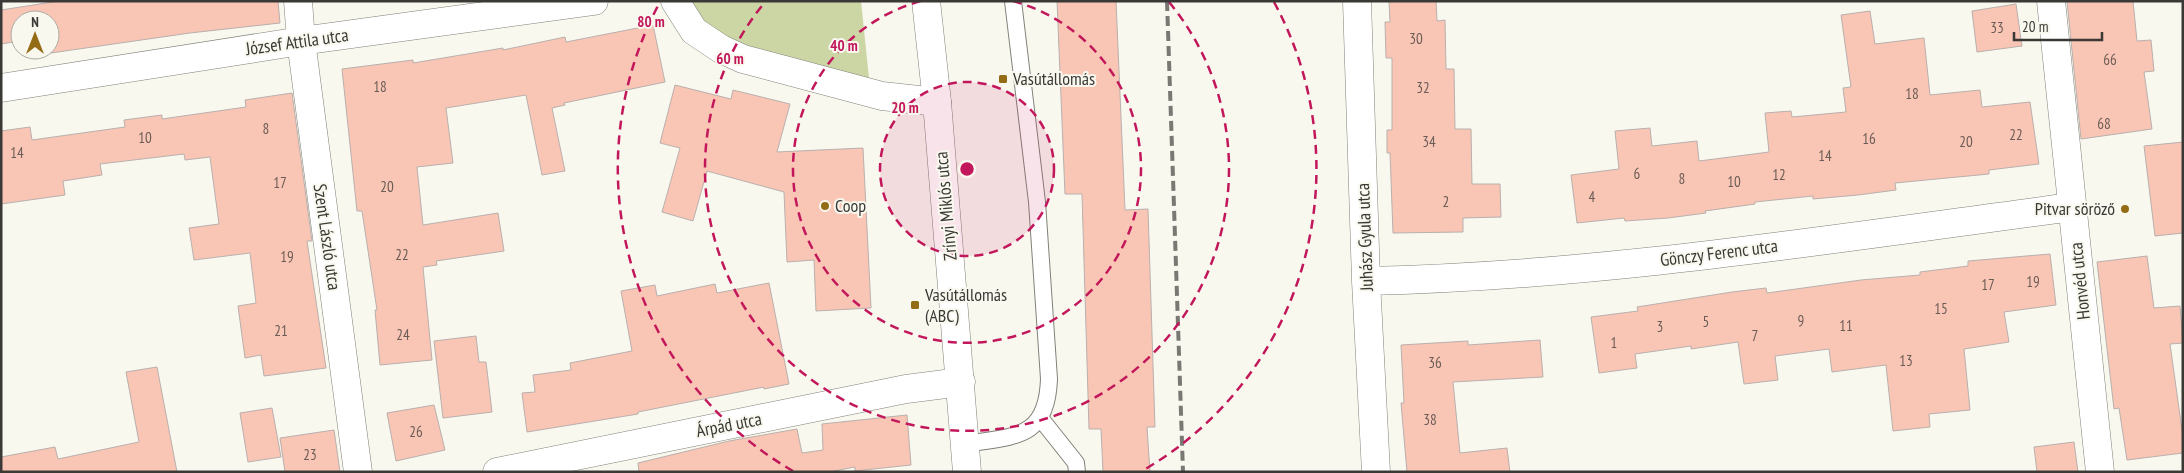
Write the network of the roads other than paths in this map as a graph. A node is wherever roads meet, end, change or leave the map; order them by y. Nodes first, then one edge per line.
1 (298, 1) edge
2 (594, 1) edge
3 (675, 1) edge
4 (926, 1) edge
5 (1013, 1) edge
6 (1357, 1) edge
7 (2051, 1) edge
8 (300, 41) junction
9 (1, 88) edge
10 (937, 102) junction
11 (2072, 207) junction
12 (1366, 281) junction
13 (961, 382) junction
14 (1041, 419) junction
15 (965, 444) junction
16 (358, 472) edge
17 (497, 472) edge
18 (967, 472) edge
19 (1076, 472) edge
20 (1376, 472) edge
21 (2100, 472) edge

1 - 8 street, Szent László utca
2 - 8 street, József Attila utca
3 - 10 street
4 - 10 street, Zrínyi Miklós utca
5 - 14 lane
6 - 12 street, Juhász Gyula utca
7 - 11 street, Honvéd utca
8 - 9 street, József Attila utca
8 - 16 street, Szent László utca
10 - 13 street, Zrínyi Miklós utca
11 - 12 street, Gönczy Ferenc utca
11 - 21 street, Honvéd utca
12 - 20 street, Juhász Gyula utca
13 - 15 street, Zrínyi Miklós utca
13 - 17 street, Árpád utca
14 - 15 lane
14 - 19 lane
15 - 18 street, Zrínyi Miklós utca

